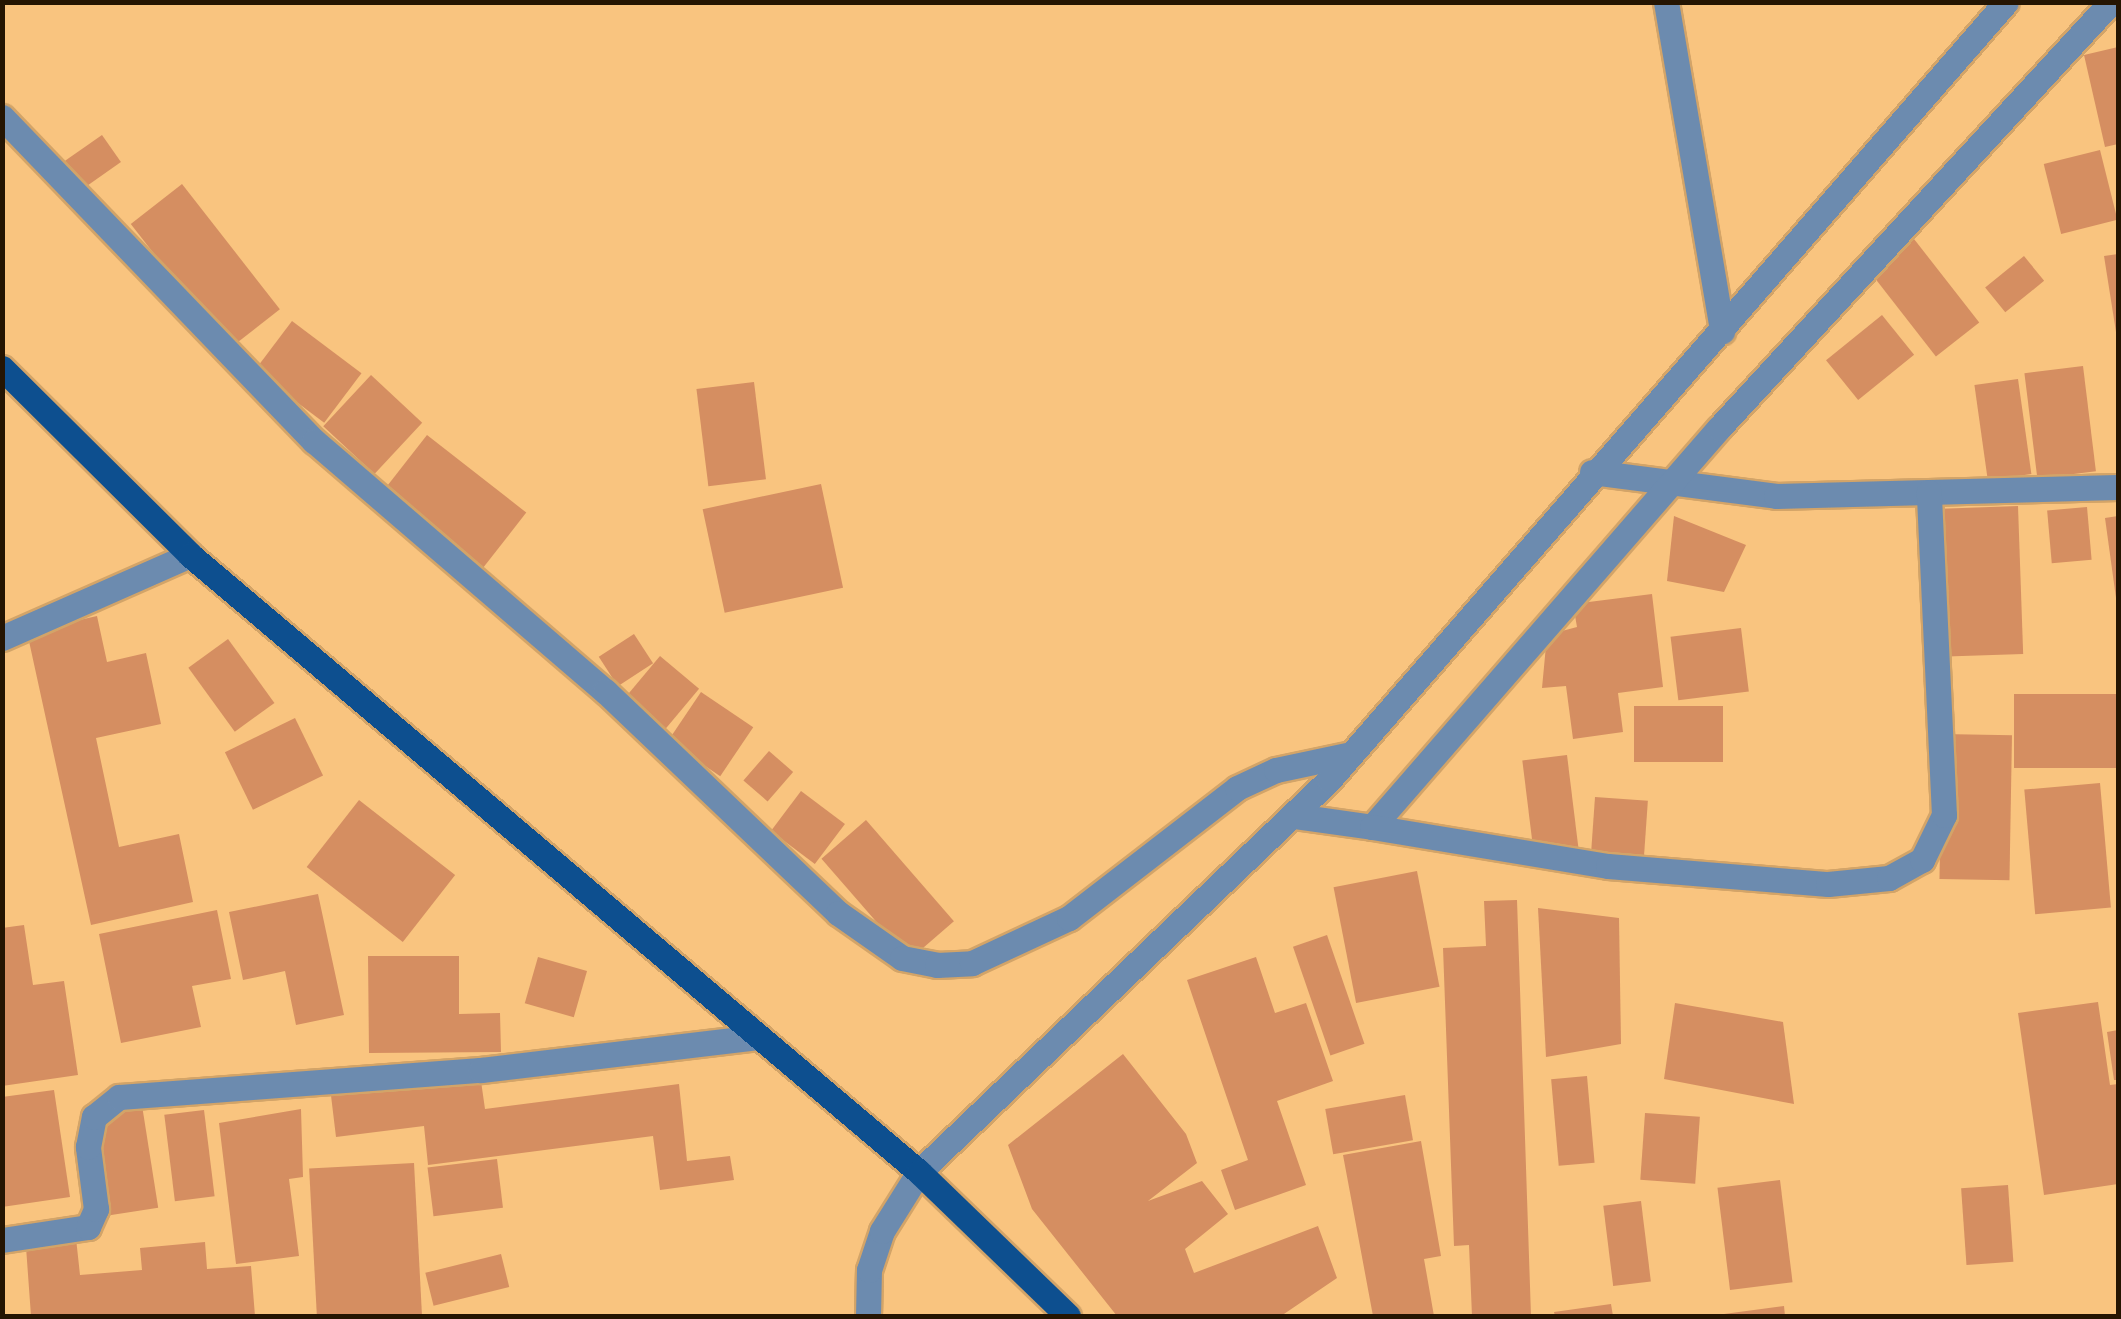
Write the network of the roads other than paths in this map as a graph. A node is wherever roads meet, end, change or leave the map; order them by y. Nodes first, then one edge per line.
1 (1666, 2) edge
2 (2006, 2) edge
3 (2111, 2) edge
4 (2, 117) edge
5 (1722, 331) junction
6 (2, 368) edge
7 (1592, 472) junction
8 (1674, 483) junction
9 (2118, 487) edge
10 (1928, 492) junction
11 (190, 555) junction
12 (2, 638) edge
13 (1352, 754) junction
14 (1296, 816) junction
15 (1372, 827) junction
16 (758, 1037) junction
17 (919, 1172) junction
18 (2, 1240) edge
19 (868, 1316) edge
20 (1068, 1316) edge

1 - 5 street
2 - 5 street
3 - 8 street
4 - 13 street
5 - 7 street
6 - 11 main road
7 - 8 street
7 - 13 street
8 - 10 street
8 - 15 street
9 - 10 street
10 - 15 street
11 - 12 street
11 - 16 main road
13 - 14 street
14 - 15 street
14 - 17 street
16 - 17 main road
16 - 18 street
17 - 19 street
17 - 20 main road

